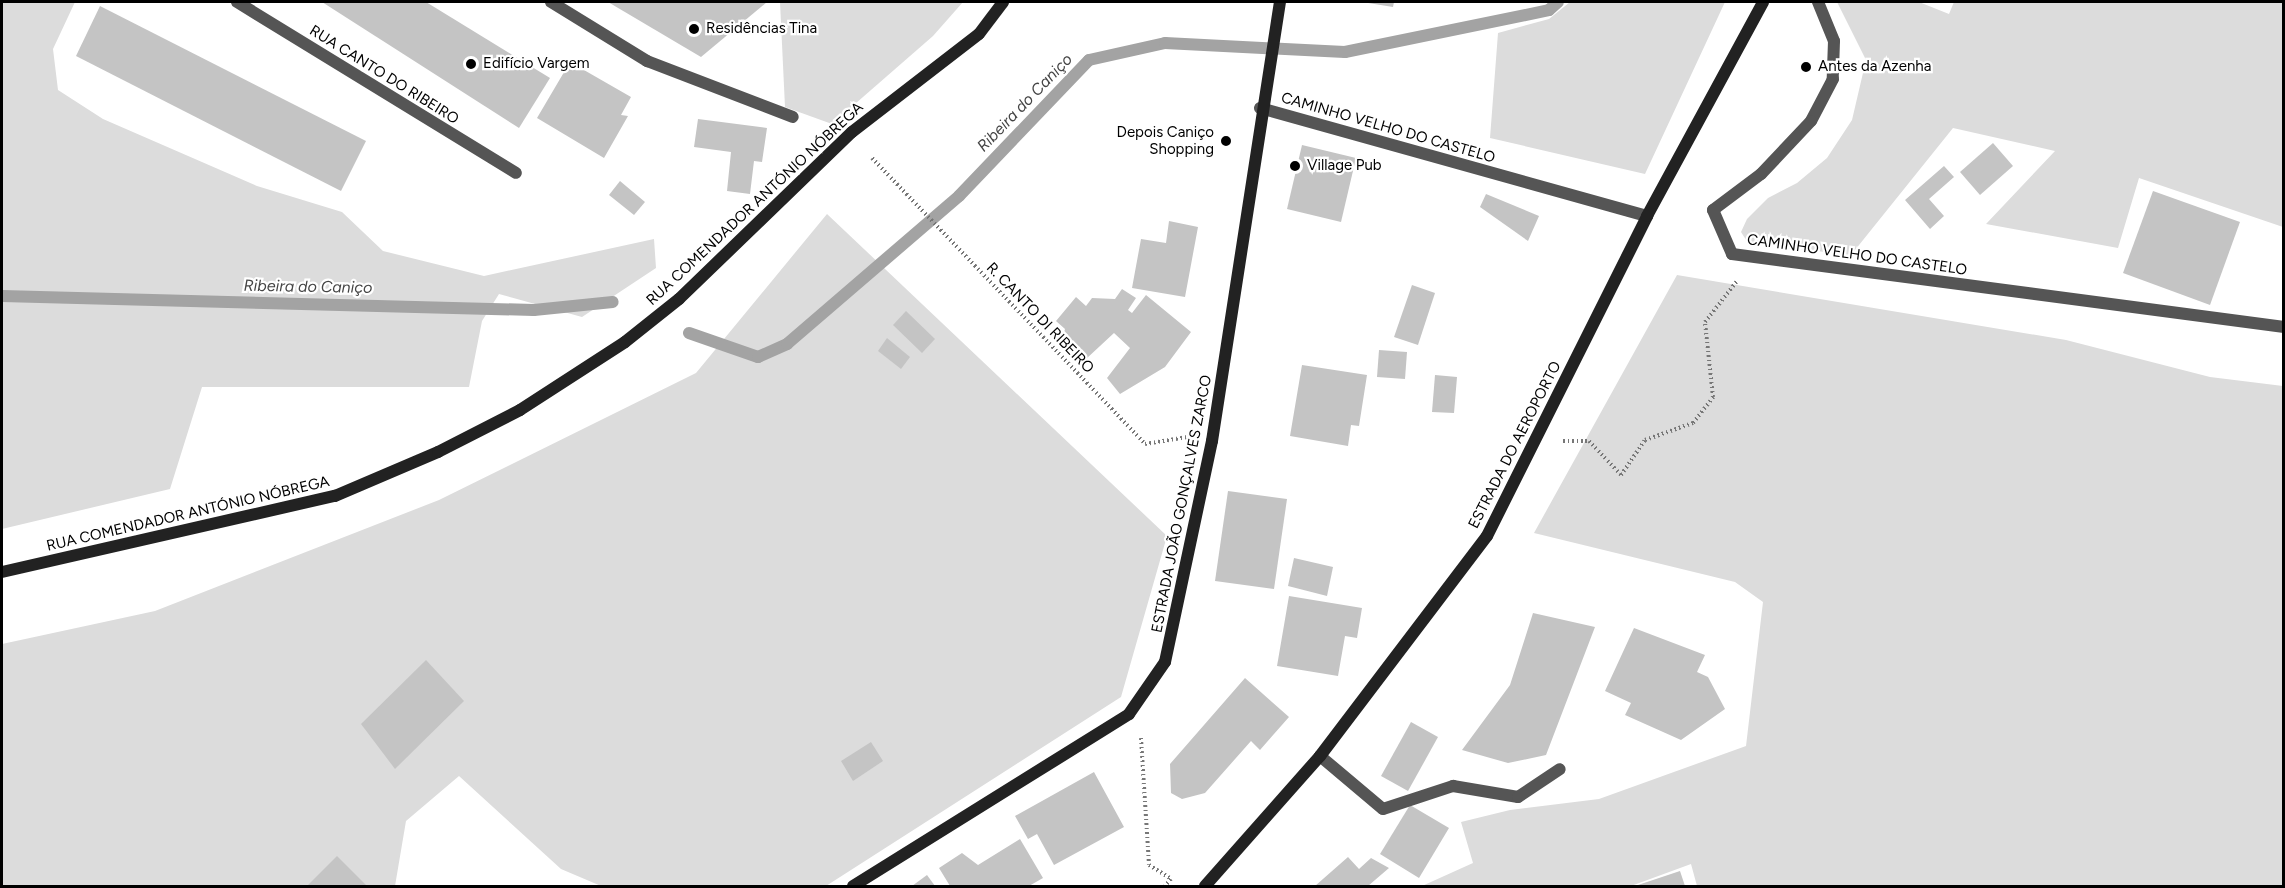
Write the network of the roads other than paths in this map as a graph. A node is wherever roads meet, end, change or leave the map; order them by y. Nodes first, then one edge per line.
1 (237, 2) edge
2 (551, 2) edge
3 (1003, 2) edge
4 (1280, 2) edge
5 (1763, 2) edge
6 (1818, 2) edge
7 (1260, 108) junction
8 (793, 117) dead end
9 (516, 173) dead end
10 (1647, 216) junction
11 (2283, 327) edge
12 (2, 573) edge
13 (1320, 756) junction
14 (1560, 769) dead end
15 (853, 886) edge
16 (1205, 886) edge

1 - 9 street, RUA CANTO DO RIBEIRO
2 - 8 street
3 - 12 street, RUA COMENDADOR ANTÓNIO NÓBREGA
4 - 7 street, ESTRADA JOÃO GONÇALVES ZARCO
5 - 10 street, ESTRADA DO AEROPORTO
6 - 11 street, CAMINHO VELHO DO CASTELO
7 - 10 street, CAMINHO VELHO DO CASTELO
7 - 15 street, ESTRADA JOÃO GONÇALVES ZARCO
10 - 13 street, ESTRADA DO AEROPORTO
13 - 14 street
13 - 16 street, ESTRADA DO AEROPORTO

